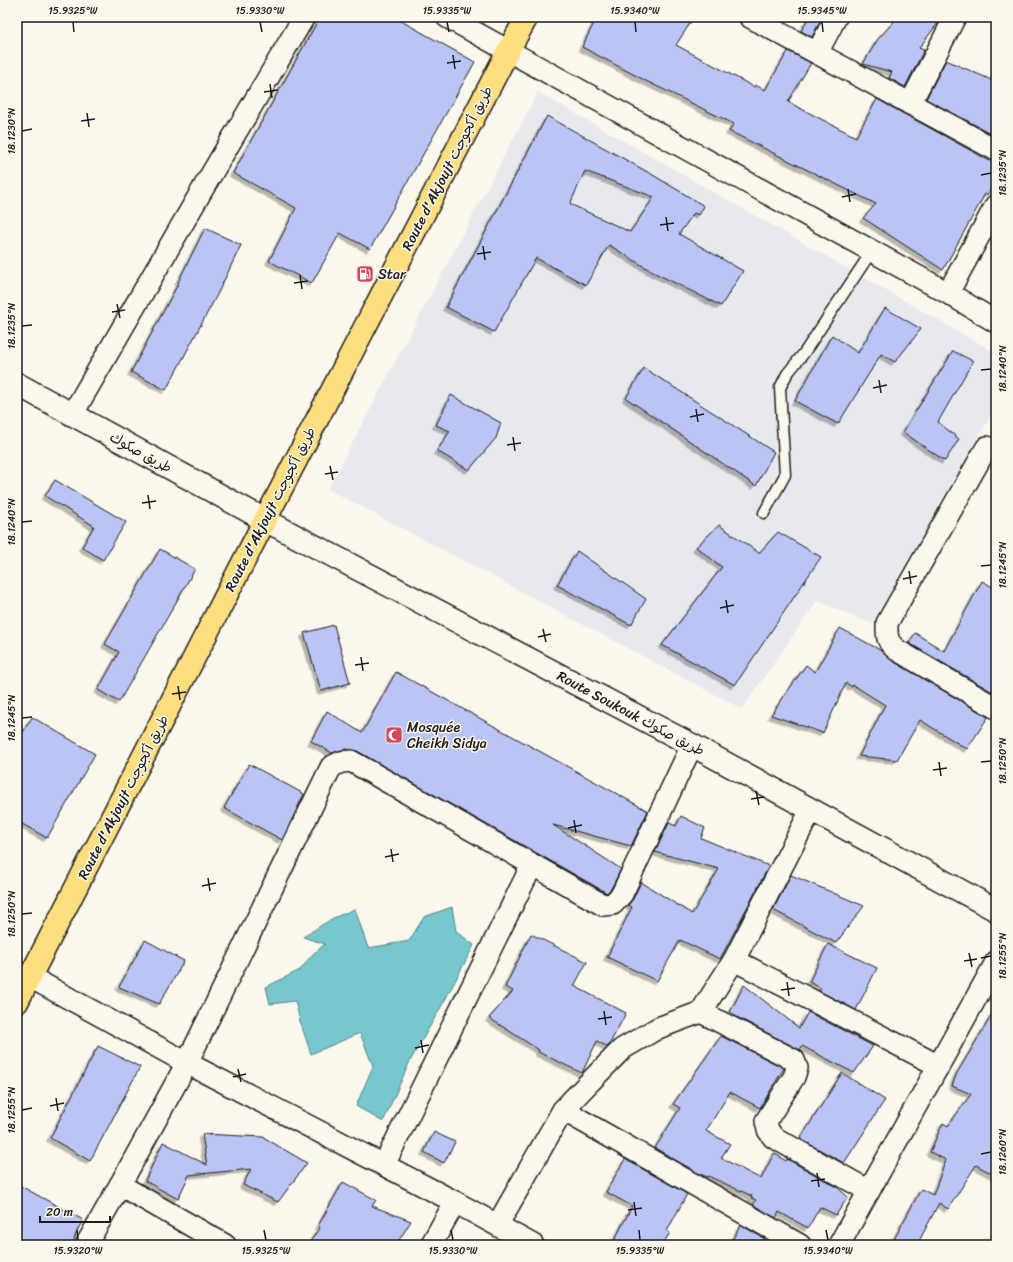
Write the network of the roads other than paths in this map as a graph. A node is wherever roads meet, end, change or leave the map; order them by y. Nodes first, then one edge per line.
1 (304, 17) edge
2 (447, 17) edge
3 (527, 17) edge
4 (750, 17) edge
5 (836, 17) edge
6 (955, 17) edge
7 (508, 50) junction
8 (817, 53) junction
9 (910, 104) junction
10 (996, 150) edge
11 (996, 205) edge
12 (872, 251) junction
13 (948, 293) junction
14 (996, 322) edge
15 (17, 384) edge
16 (72, 415) junction
17 (993, 444) edge
18 (764, 513) dead end
19 (265, 520) junction
20 (996, 708) edge
21 (692, 745) junction
22 (811, 810) junction
23 (532, 865) junction
24 (996, 910) edge
25 (734, 960) junction
26 (996, 962) edge
27 (30, 977) junction
28 (17, 1002) edge
29 (702, 1012) junction
30 (187, 1063) junction
31 (938, 1066) junction
32 (563, 1110) junction
33 (384, 1165) junction
34 (120, 1184) junction
35 (869, 1191) junction
36 (455, 1202) junction
37 (498, 1224) junction
38 (86, 1245) edge
39 (225, 1245) edge
40 (431, 1245) edge
41 (533, 1245) edge
42 (800, 1245) edge
43 (839, 1245) edge

1 - 16 street
2 - 7 street
3 - 7 highway, Route d'Akjoujt طريق أكجوجت
4 - 8 street
5 - 8 street
6 - 9 street
7 - 12 street
7 - 19 highway, Route d'Akjoujt طريق أكجوجت
8 - 9 street
9 - 10 street
11 - 13 street
12 - 13 street
12 - 18 lane
13 - 14 street
15 - 16 street, طريق صكوك
16 - 19 street, طريق صكوك
17 - 20 street
19 - 21 street, Route Soukouk طريق صكوك
19 - 27 highway, Route d'Akjoujt طريق أكجوجت
21 - 22 street, Route Soukouk طريق صكوك
21 - 23 street
22 - 24 street, Route Soukouk طريق صكوك
22 - 25 street
23 - 30 street
23 - 33 street
25 - 29 street
25 - 31 street
26 - 31 street
27 - 28 highway, Route d'Akjoujt طريق أكجوجت
27 - 30 street
29 - 32 street
29 - 35 street
30 - 33 street
30 - 34 street
31 - 35 street
32 - 37 street
32 - 42 street
33 - 36 street
34 - 38 street
34 - 39 street
35 - 43 street
36 - 37 street
36 - 40 street
37 - 41 street

